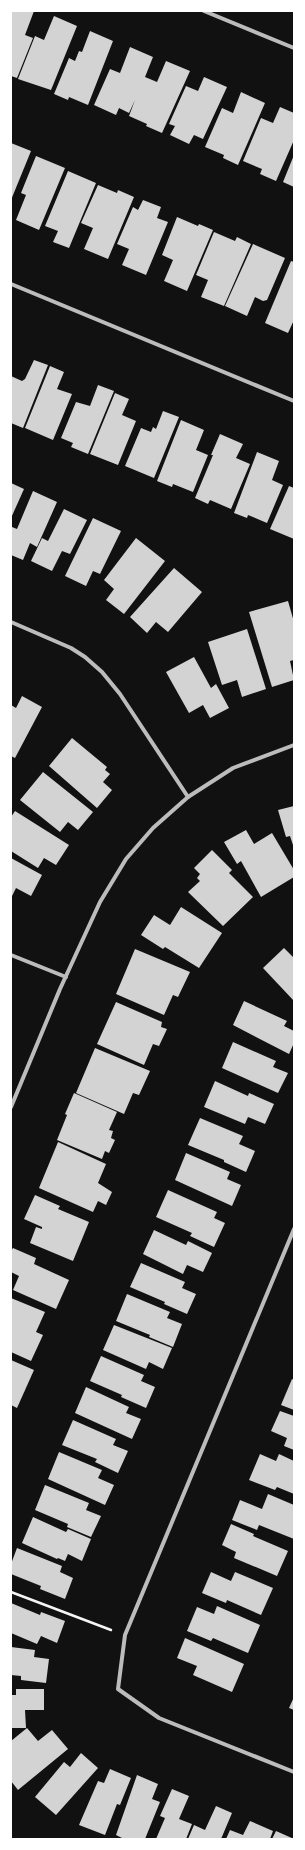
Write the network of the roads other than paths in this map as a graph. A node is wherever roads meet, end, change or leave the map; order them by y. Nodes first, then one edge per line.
1 (204, 11) edge
2 (294, 48) edge
3 (11, 284) edge
4 (294, 401) edge
5 (11, 622) edge
6 (294, 745) edge
7 (188, 798) junction
8 (11, 954) edge
9 (66, 977) junction
10 (11, 1107) edge
11 (294, 1229) edge
12 (294, 1772) edge

1 - 2 street
3 - 4 street
5 - 7 street
6 - 7 street
7 - 9 street
8 - 9 street
9 - 10 street
11 - 12 street

